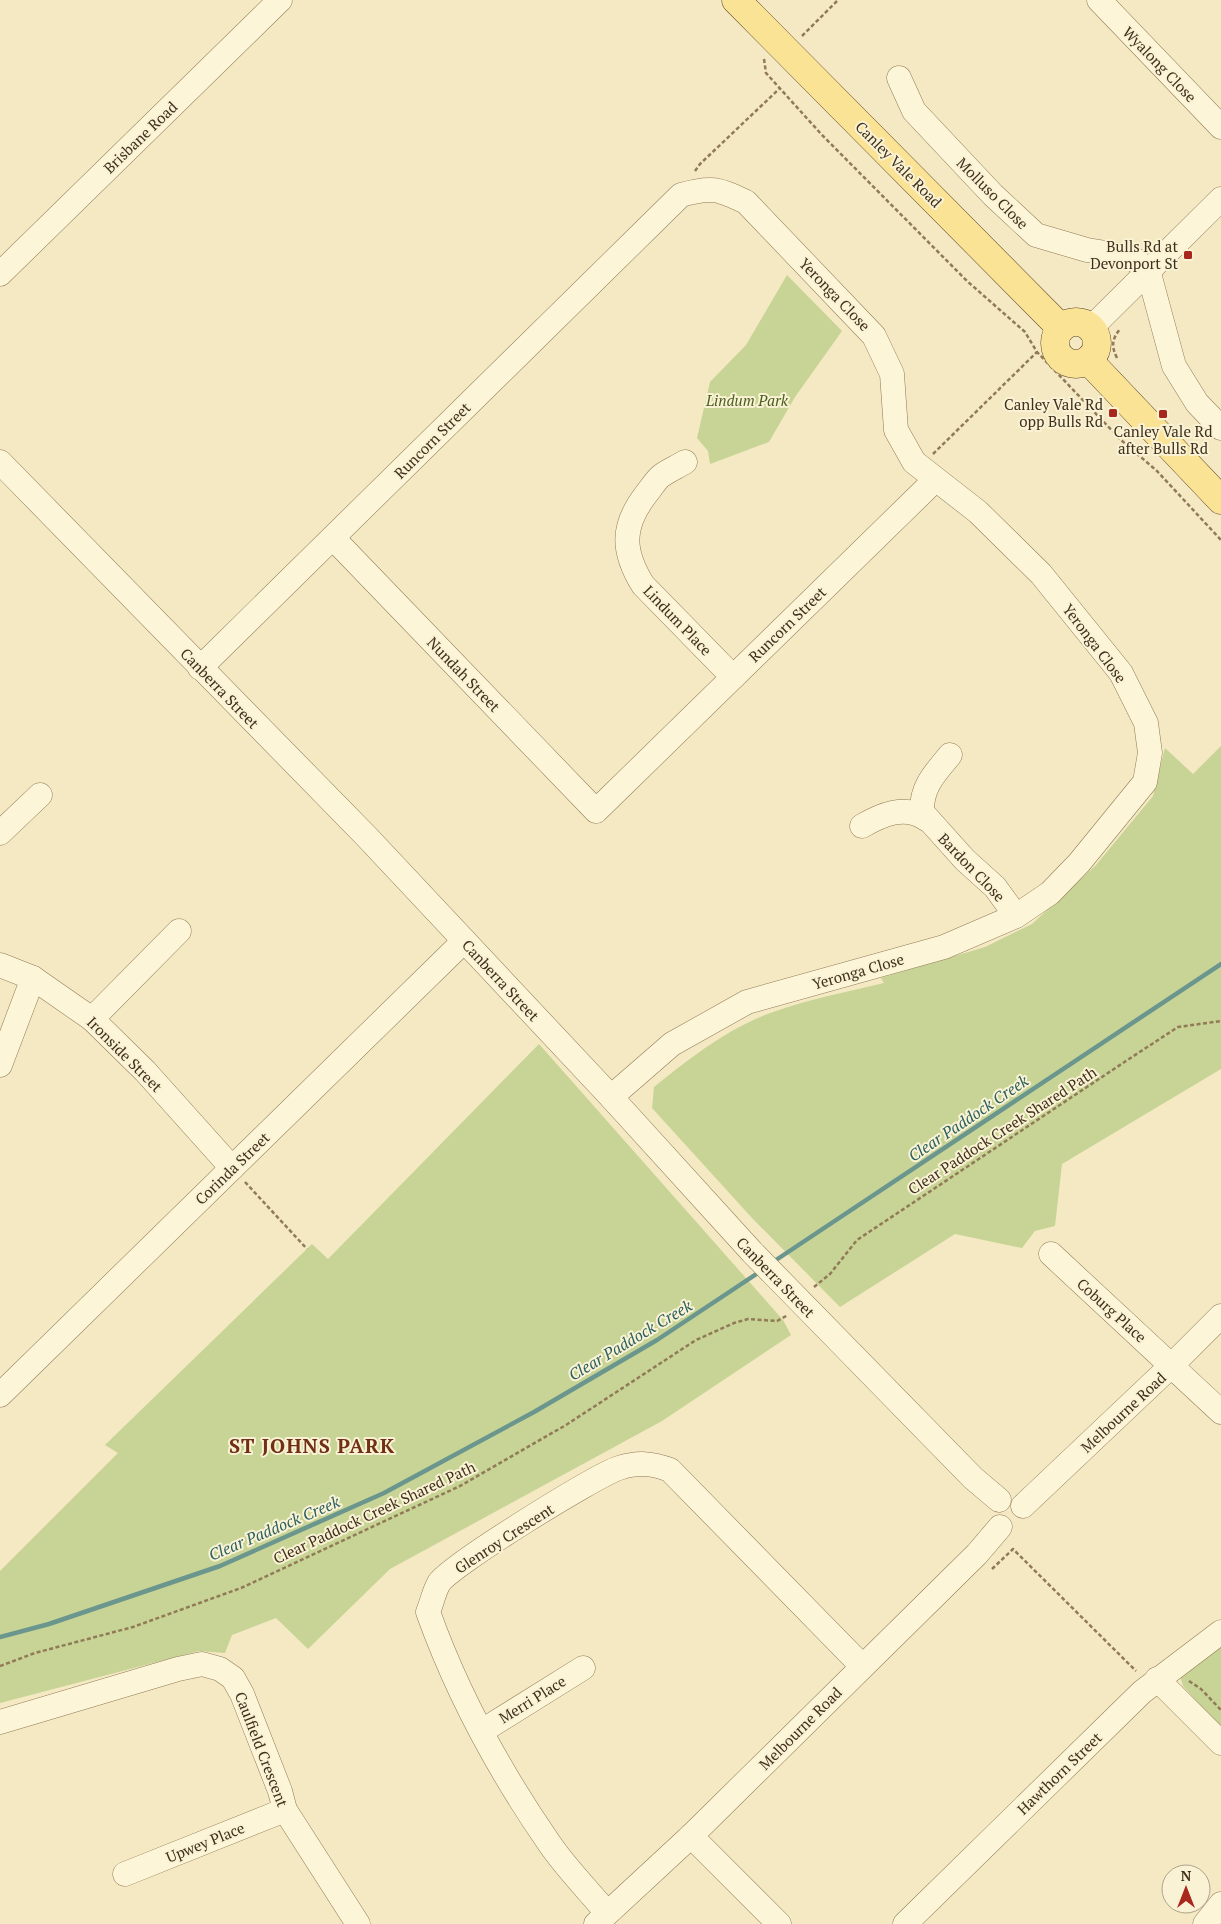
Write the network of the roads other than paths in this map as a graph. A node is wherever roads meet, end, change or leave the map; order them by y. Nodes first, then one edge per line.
1 (280, 0) edge
2 (736, 0) edge
3 (1099, 0) edge
4 (899, 78) dead end
5 (1221, 127) edge
6 (1221, 199) edge
7 (662, 211) joint
8 (1148, 270) junction
9 (0, 274) edge
10 (1061, 328) junction
11 (1091, 328) junction
12 (1088, 360) junction
13 (1221, 428) edge
14 (0, 462) edge
15 (685, 462) dead end
16 (935, 480) junction
17 (1221, 500) edge
18 (333, 538) junction
19 (200, 668) junction
20 (733, 678) junction
21 (950, 755) dead end
22 (40, 794) dead end
23 (596, 811) joint
24 (926, 819) junction
25 (862, 826) dead end
26 (0, 833) edge
27 (1016, 916) junction
28 (179, 931) dead end
29 (464, 941) junction
30 (0, 965) edge
31 (33, 978) junction
32 (92, 1019) junction
33 (0, 1065) edge
34 (611, 1097) junction
35 (232, 1168) junction
36 (1051, 1254) dead end
37 (1221, 1316) edge
38 (1172, 1365) junction
39 (0, 1395) edge
40 (1221, 1412) edge
41 (999, 1500) junction
42 (1023, 1506) junction
43 (1000, 1527) junction
44 (1221, 1632) edge
45 (862, 1666) junction
46 (583, 1668) dead end
47 (1157, 1679) junction
48 (0, 1722) edge
49 (482, 1730) junction
50 (1221, 1742) edge
51 (285, 1810) junction
52 (691, 1836) junction
53 (125, 1874) dead end
54 (1221, 1904) edge
55 (601, 1919) edge
56 (358, 1924) edge
57 (779, 1924) edge
58 (905, 1924) edge
59 (1205, 1924) edge

1 - 9 street, Brisbane Road
2 - 10 main road, Canley Vale Road
3 - 5 street, Wyalong Close
4 - 8 street, Molluso Close
6 - 8 street
7 - 16 street, Yeronga Close
7 - 18 street, Runcorn Street
8 - 11 street
8 - 13 street
10 - 11 main road
10 - 12 main road
11 - 12 main road
12 - 17 main road
14 - 19 street, Canberra Street
15 - 20 street, Lindum Place
16 - 20 street, Runcorn Street
16 - 27 street, Yeronga Close
18 - 19 street, Runcorn Street
18 - 23 street, Nundah Street
19 - 29 street, Canberra Street
20 - 23 street, Runcorn Street
21 - 24 street, Bardon Close
22 - 26 street
24 - 25 street, Bardon Close
24 - 27 street, Bardon Close
27 - 34 street, Yeronga Close
28 - 32 street
29 - 34 street, Canberra Street
29 - 35 street, Corinda Street
30 - 31 street, Ironside Street
31 - 32 street, Ironside Street
31 - 33 street
32 - 35 street, Ironside Street
34 - 41 street, Canberra Street
35 - 39 street, Corinda Street
36 - 38 street, Coburg Place
37 - 38 street, Melbourne Road
38 - 40 street, Coburg Place
38 - 42 street, Melbourne Road
41 - 42 street
41 - 43 street
42 - 43 street
43 - 45 street, Melbourne Road
44 - 47 street, Hawthorn Street
45 - 49 street, Glenroy Crescent
45 - 52 street, Melbourne Road
46 - 49 street, Merri Place
47 - 50 street
47 - 58 street, Hawthorn Street
48 - 51 street, Caulfield Crescent
49 - 55 street, Glenroy Crescent
51 - 53 street, Upwey Place
51 - 56 street, Caulfield Crescent
52 - 55 street, Melbourne Road
52 - 57 street
54 - 59 street

